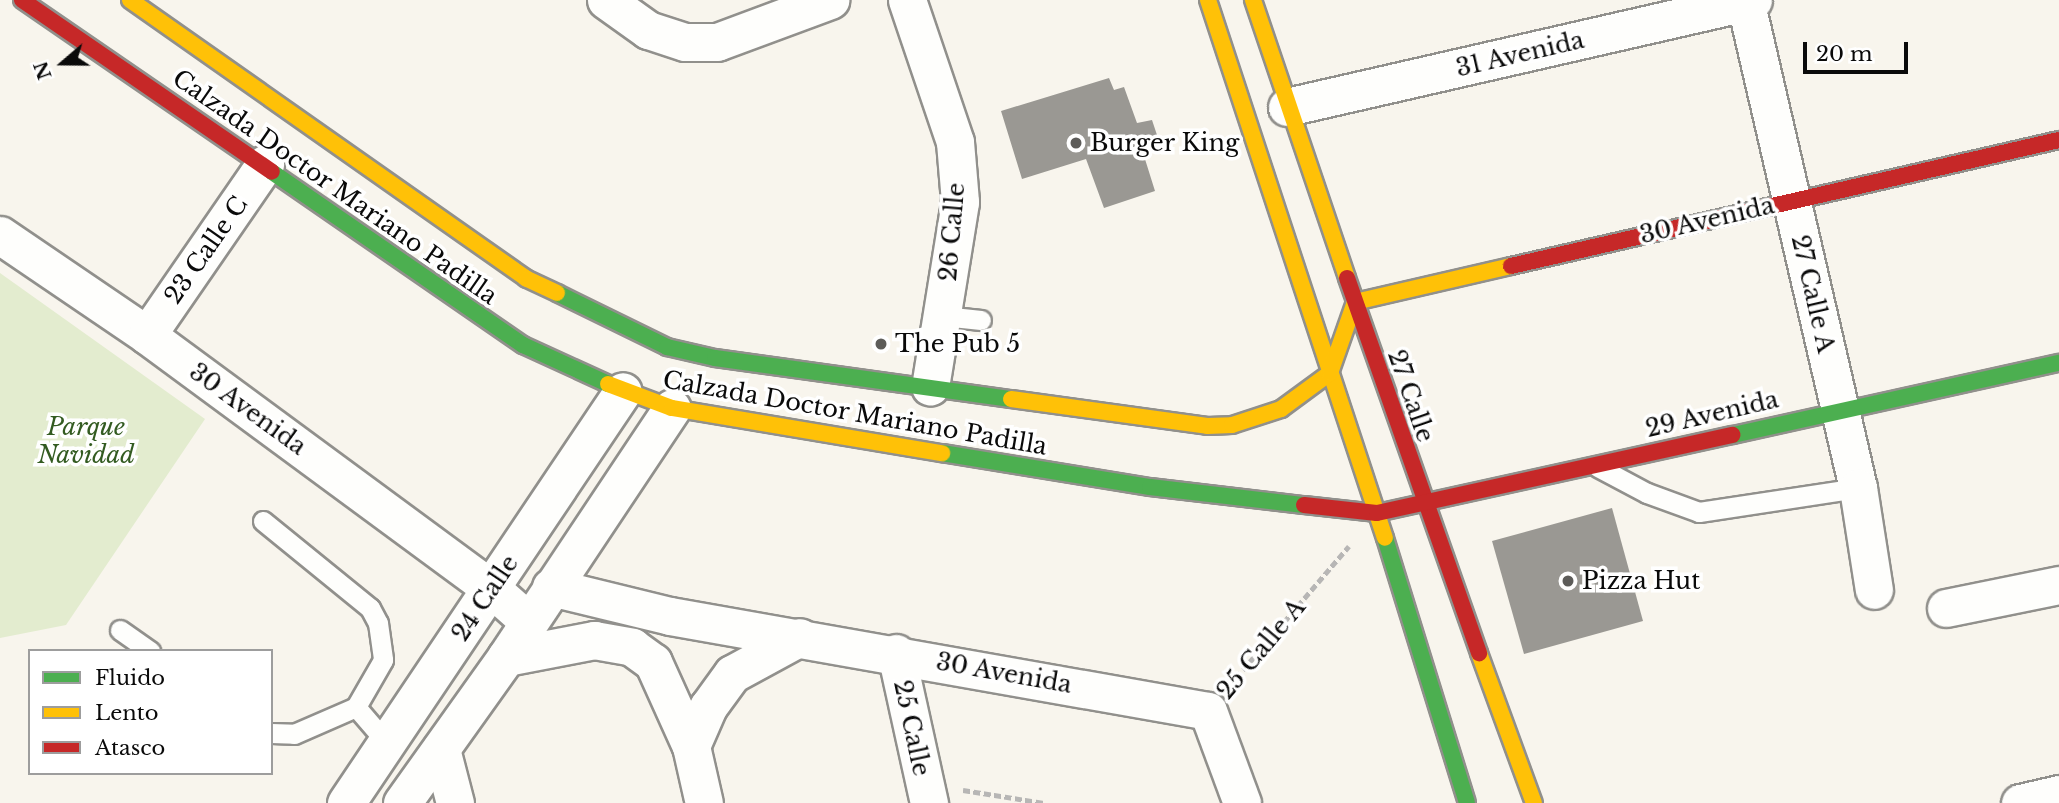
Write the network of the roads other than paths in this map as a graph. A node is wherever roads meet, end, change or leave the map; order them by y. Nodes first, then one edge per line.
1 (130, 0) edge
2 (606, 0) edge
3 (830, 0) edge
4 (907, 0) edge
5 (1208, 0) edge
6 (1253, 0) edge
7 (1748, 1) edge
8 (39, 5) edge
9 (1287, 107) junction
10 (2059, 139) edge
11 (265, 164) junction
12 (1792, 200) junction
13 (0, 234) edge
14 (1355, 302) junction
15 (943, 316) junction
16 (981, 320) dead end
17 (147, 335) junction
18 (2059, 363) edge
19 (1330, 373) junction
20 (930, 387) junction
21 (623, 391) junction
22 (672, 408) junction
23 (1839, 408) junction
24 (1595, 465) junction
25 (1858, 488) junction
26 (1423, 502) junction
27 (1377, 513) junction
28 (263, 521) dead end
29 (2059, 585) edge
30 (551, 587) junction
31 (492, 589) junction
32 (1874, 590) dead end
33 (1946, 608) dead end
34 (528, 621) junction
35 (120, 630) dead end
36 (800, 637) junction
37 (147, 649) edge
38 (896, 653) junction
39 (506, 657) junction
40 (356, 707) junction
41 (1208, 710) joint
42 (273, 733) edge
43 (387, 743) junction
44 (691, 746) junction
45 (442, 749) junction
46 (927, 794) edge
47 (2059, 794) edge
48 (346, 803) edge
49 (402, 803) edge
50 (455, 803) edge
51 (704, 803) edge
52 (1242, 803) edge
53 (1467, 803) edge
54 (1534, 803) edge
55 (2020, 803) edge

1 - 20 main road, Calzada Doctor Mariano Padilla
2 - 3 street
4 - 15 street, 26 Calle
5 - 19 main road
6 - 9 main road, 27 Calle
7 - 9 street, 31 Avenida
7 - 12 street, 27 Calle A
8 - 11 main road, Calzada Doctor Mariano Padilla
9 - 14 main road, 27 Calle
10 - 12 main road, 30 Avenida
11 - 17 street, 23 Calle C
11 - 21 main road, Calzada Doctor Mariano Padilla
12 - 14 main road, 30 Avenida
12 - 23 street, 27 Calle A
13 - 17 street, 30 Avenida
14 - 19 main road
14 - 26 main road, 27 Calle
15 - 16 lane
15 - 20 street, 26 Calle
17 - 31 street, 30 Avenida
18 - 23 main road, 29 Avenida
19 - 20 main road, Calzada Doctor Mariano Padilla
19 - 27 main road
21 - 22 main road, Calzada Doctor Mariano Padilla
21 - 31 street, 24 Calle
22 - 27 main road, Calzada Doctor Mariano Padilla
22 - 30 street, 24 Calle
23 - 24 main road, 29 Avenida
23 - 25 street, 27 Calle A
24 - 25 lane
24 - 26 main road, 29 Avenida
25 - 32 street, 27 Calle A
26 - 27 main road, 29 Avenida
26 - 54 main road, 27 Calle
27 - 53 main road
28 - 40 lane
29 - 33 street
30 - 34 street, 24 Calle
30 - 36 street, 30 Avenida
31 - 34 street, 30 Avenida
31 - 43 street, 24 Calle
34 - 39 street, 24 Calle
35 - 37 lane
36 - 38 street, 30 Avenida
36 - 44 street
38 - 41 street, 30 Avenida
38 - 46 street, 25 Calle
39 - 44 street, 24 Calle
39 - 45 street, 24 Calle
40 - 42 lane
40 - 43 lane
41 - 52 street, 25 Calle A
43 - 48 street, 24 Calle
44 - 51 street
45 - 49 street, 24 Calle
45 - 50 street
47 - 55 street

